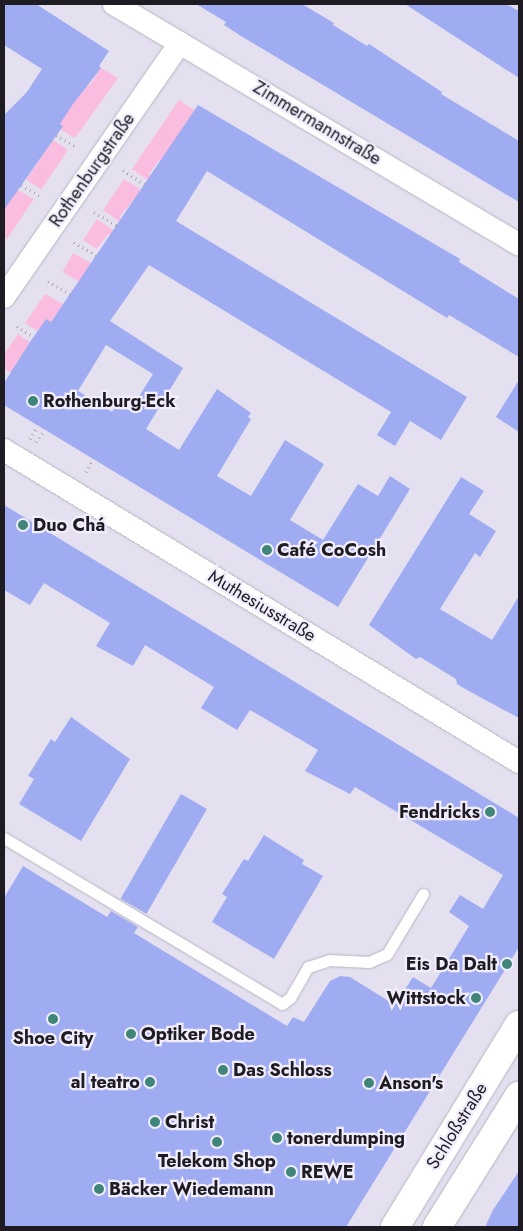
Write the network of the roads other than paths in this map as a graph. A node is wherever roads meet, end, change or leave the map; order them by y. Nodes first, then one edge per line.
1 (114, 4) edge
2 (180, 43) junction
3 (519, 244) edge
4 (4, 297) edge
5 (4, 450) edge
6 (519, 762) edge
7 (4, 838) edge
8 (423, 894) dead end
9 (519, 1025) edge
10 (519, 1096) edge
11 (395, 1227) edge
12 (437, 1227) edge

1 - 2 street, Zimmermannstraße
2 - 3 street, Zimmermannstraße
2 - 4 street, Rothenburgstraße
5 - 6 street, Muthesiusstraße
7 - 8 lane
9 - 11 street, Schloßstraße
10 - 12 street, Schloßstraße

